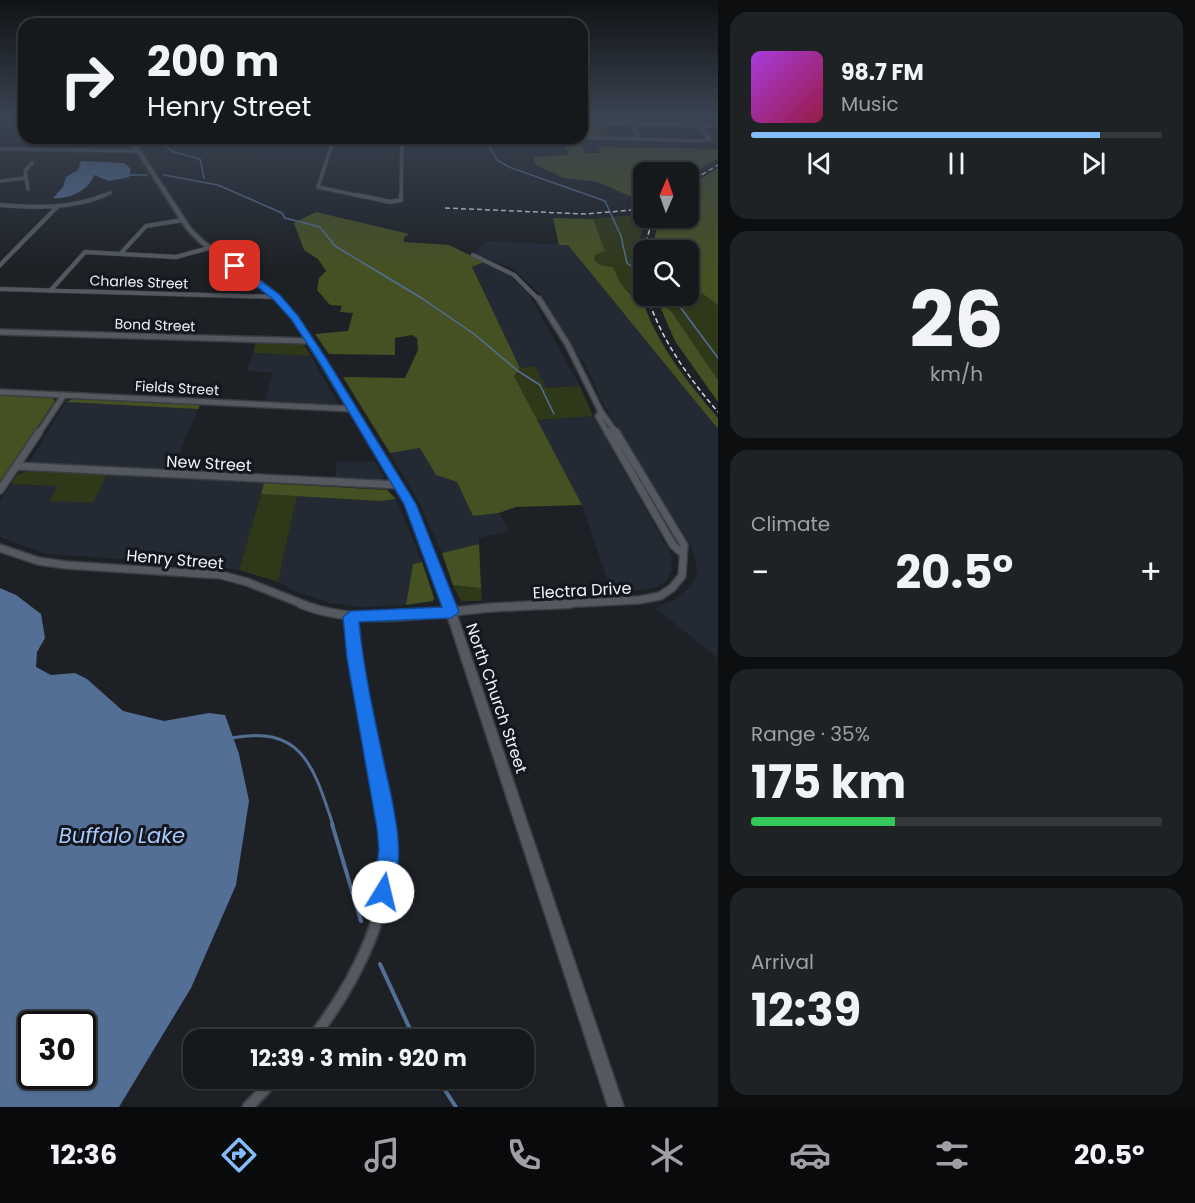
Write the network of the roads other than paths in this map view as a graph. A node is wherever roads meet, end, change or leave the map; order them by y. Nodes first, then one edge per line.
1 (29, 167) edge
2 (148, 167) edge
3 (325, 167) edge
4 (402, 167) edge
5 (26, 178) junction
6 (0, 181) edge
7 (28, 189) dead end
8 (110, 193) dead end
9 (90, 202) junction
10 (0, 205) edge
11 (57, 207) junction
12 (98, 207) dead end
13 (183, 220) junction
14 (209, 248) junction
15 (121, 253) junction
16 (473, 255) dead end
17 (0, 265) edge
18 (0, 290) edge
19 (50, 291) junction
20 (277, 297) junction
21 (0, 332) edge
22 (310, 341) junction
23 (0, 392) edge
24 (64, 394) junction
25 (353, 409) junction
26 (17, 466) junction
27 (399, 485) junction
28 (0, 490) edge
29 (0, 548) edge
30 (451, 612) junction
31 (351, 617) junction
32 (320, 1029) edge
33 (265, 1089) edge
34 (248, 1107) edge
35 (616, 1107) edge

1 - 5 street
2 - 13 main road, North Church Street
3 - 4 street
5 - 6 street
5 - 7 street
8 - 9 street
9 - 11 street
9 - 12 street
10 - 11 street
11 - 17 street
13 - 14 main road, North Church Street
13 - 15 street
14 - 15 street
14 - 20 main road, North Church Street
15 - 19 street
16 - 30 street, Electra Drive
18 - 19 street, Charles Street
19 - 20 street, Charles Street
20 - 22 main road, North Church Street
21 - 22 street, Bond Street
22 - 25 main road, North Church Street
23 - 24 street, Fields Street
24 - 25 street, Fields Street
24 - 26 street
25 - 27 main road, North Church Street
26 - 27 street, New Street
26 - 28 street
27 - 30 main road, North Church Street
29 - 31 street, Henry Street
30 - 31 street, Henry Street
30 - 35 main road, North Church Street
31 - 32 street
33 - 34 street

